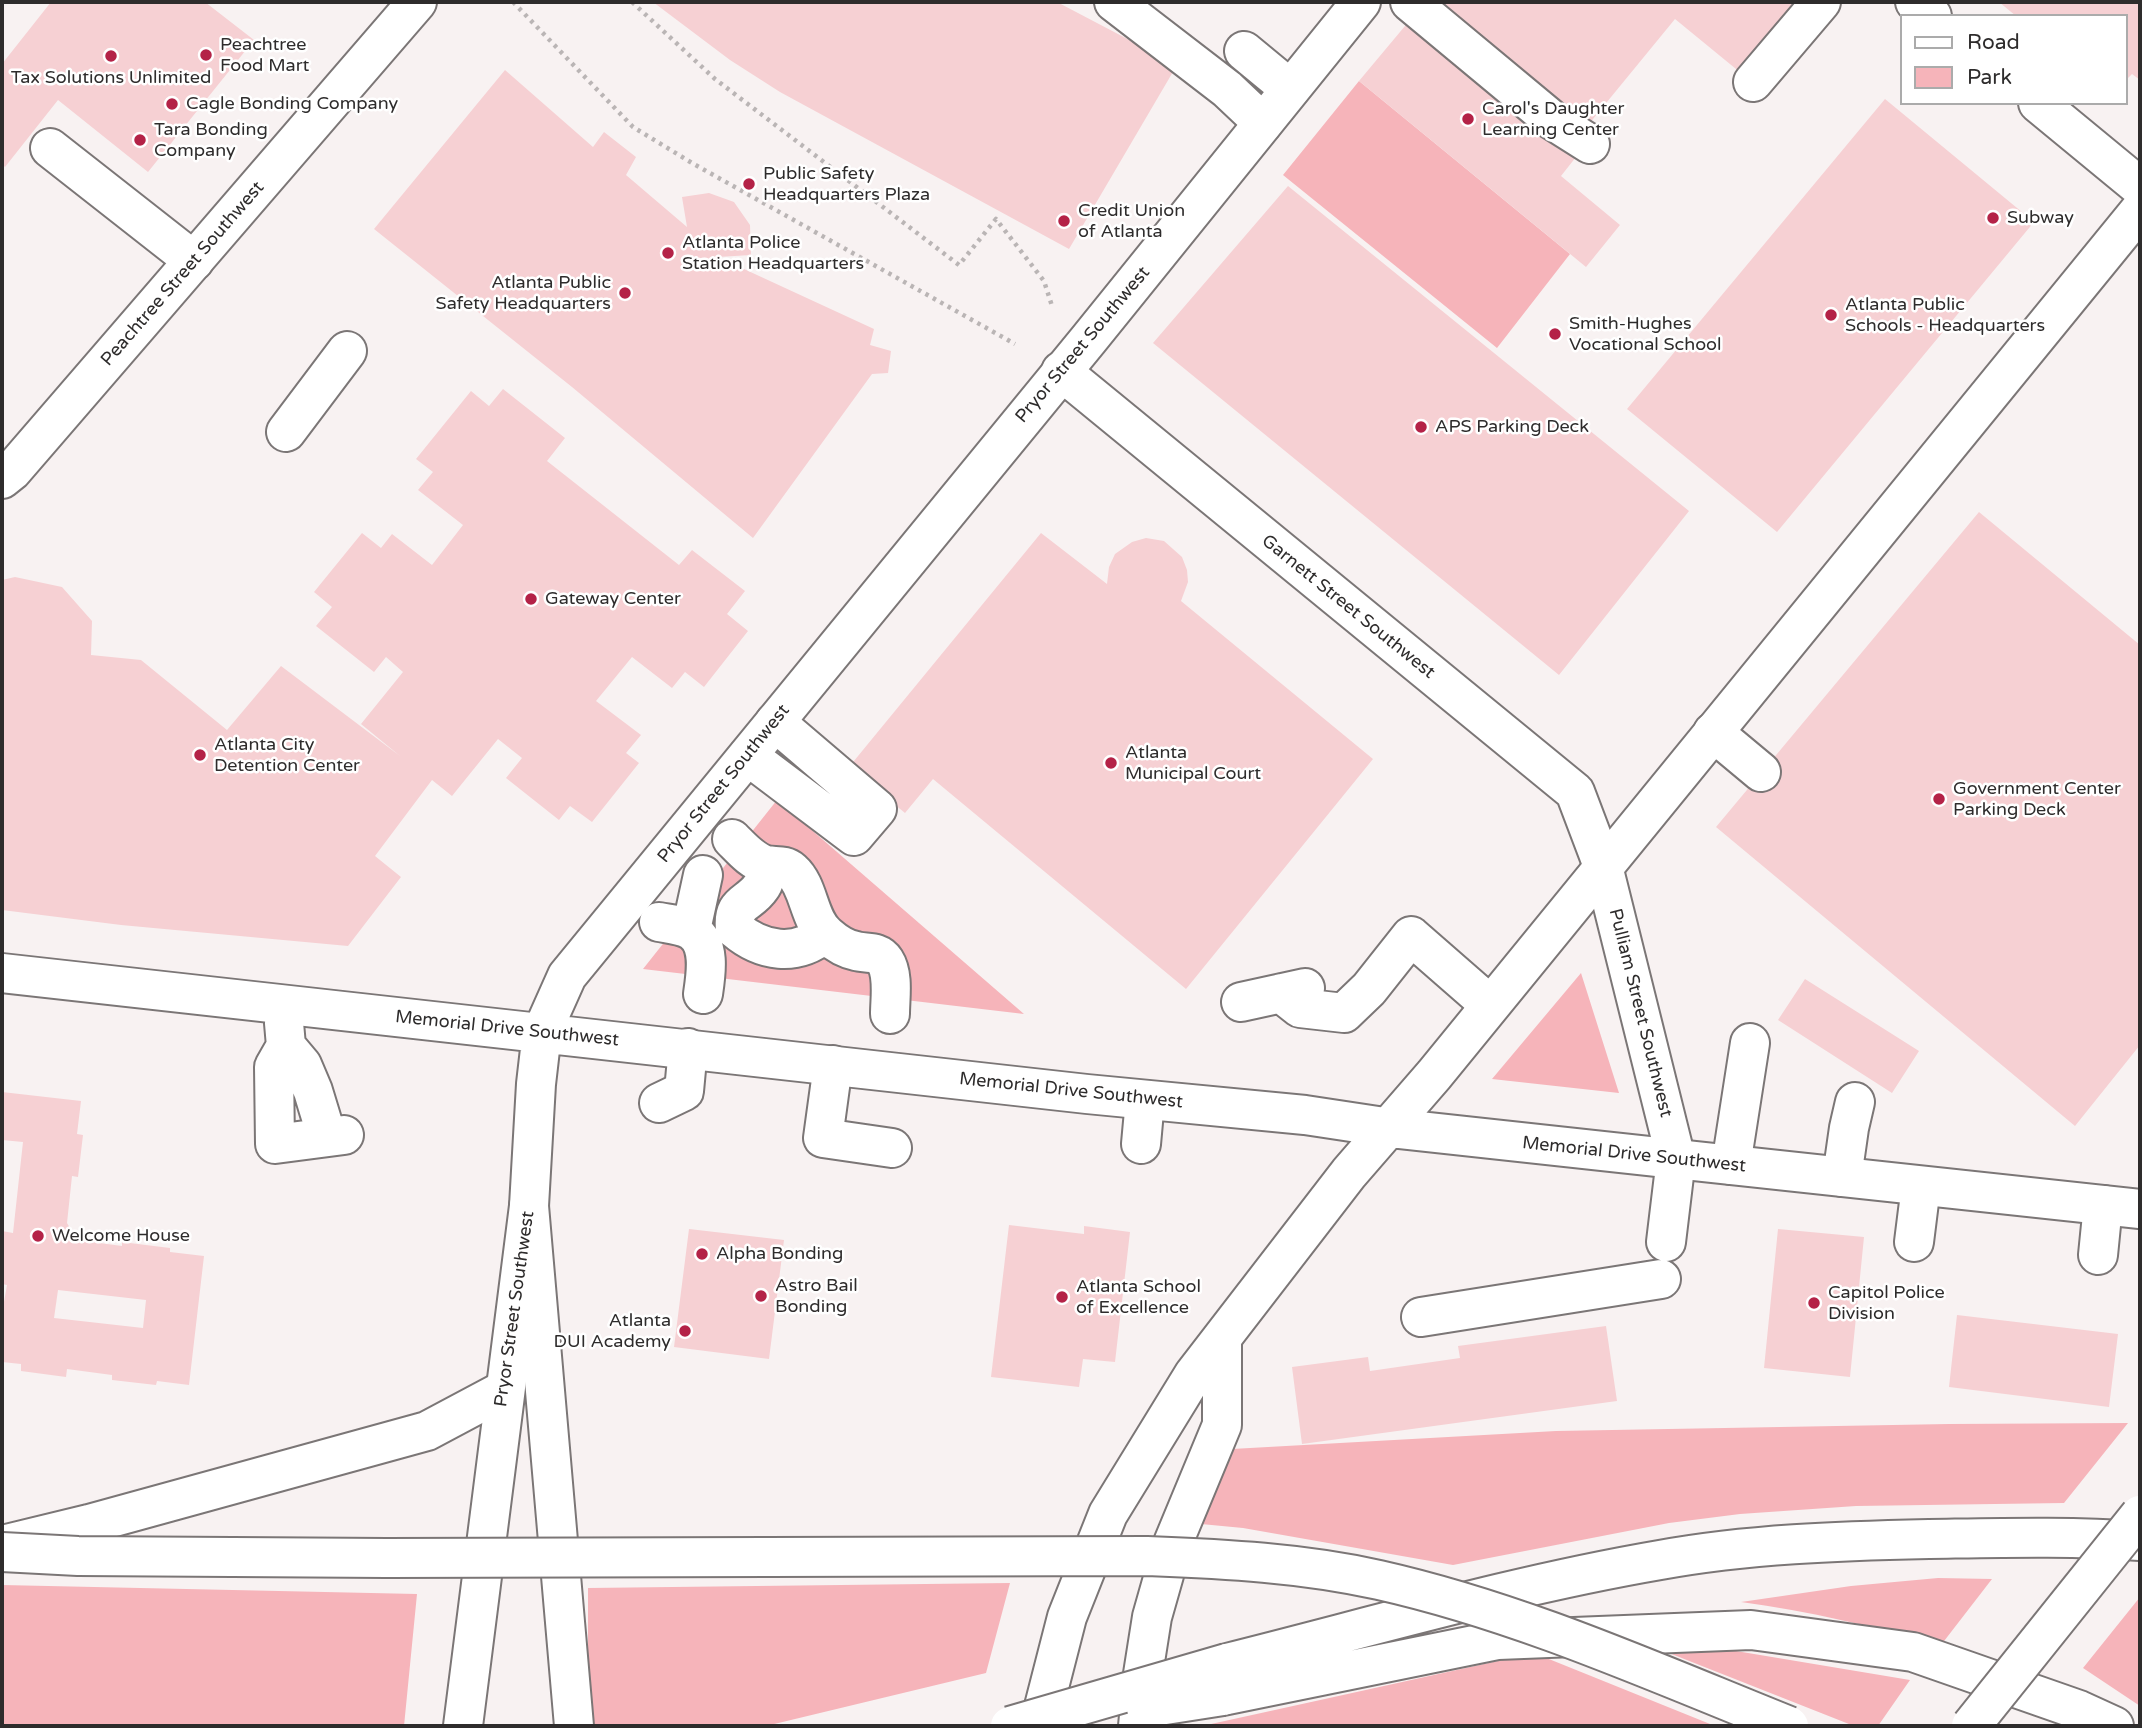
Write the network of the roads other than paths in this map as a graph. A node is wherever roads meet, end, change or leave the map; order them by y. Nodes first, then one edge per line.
1 (417, 2) edge
2 (1114, 2) edge
3 (1410, 2) edge
4 (1821, 2) edge
5 (1915, 2) edge
6 (1348, 6) edge
7 (1930, 14) edge
8 (1244, 51) dead end
9 (1753, 82) dead end
10 (1290, 89) junction
11 (2040, 105) edge
12 (1263, 122) junction
13 (1590, 144) dead end
14 (50, 148) dead end
15 (2140, 187) edge
16 (2140, 210) edge
17 (194, 261) junction
18 (347, 351) dead end
19 (1061, 371) junction
20 (286, 432) dead end
21 (2, 479) edge
22 (775, 722) junction
23 (1713, 732) junction
24 (748, 755) junction
25 (1761, 772) dead end
26 (732, 839) dead end
27 (766, 864) junction
28 (1603, 866) junction
29 (703, 875) dead end
30 (697, 931) junction
31 (824, 934) junction
32 (2, 973) edge
33 (703, 994) dead end
34 (1241, 1002) dead end
35 (283, 1004) junction
36 (1490, 1005) junction
37 (890, 1014) dead end
38 (542, 1032) junction
39 (1750, 1042) dead end
40 (286, 1046) junction
41 (688, 1048) junction
42 (834, 1065) junction
43 (1145, 1100) junction
44 (1855, 1102) dead end
45 (659, 1103) dead end
46 (1391, 1128) junction
47 (1141, 1144) dead end
48 (892, 1148) dead end
49 (1676, 1159) junction
50 (1731, 1165) junction
51 (1842, 1177) junction
52 (1921, 1186) junction
53 (529, 1206) junction
54 (2122, 1207) edge
55 (1914, 1242) dead end
56 (2098, 1255) dead end
57 (1421, 1317) dead end
58 (1222, 1340) junction
59 (504, 1390) junction
60 (2140, 1515) edge
61 (2140, 1541) edge
62 (2, 1545) edge
63 (2, 1552) edge
64 (1225, 1680) junction
65 (463, 1726) edge
66 (574, 1726) edge
67 (1010, 1726) edge
68 (1021, 1726) edge
69 (1039, 1726) edge
70 (1138, 1726) edge
71 (1788, 1726) edge
72 (1971, 1726) edge
73 (2114, 1726) edge

1 - 17 main road, Peachtree Street Southwest
2 - 12 main road
3 - 13 main road
4 - 9 main road
5 - 7 main road
6 - 10 main road, Pryor Street Southwest
8 - 10 main road
10 - 12 main road, Pryor Street Southwest
11 - 15 main road
12 - 19 main road, Pryor Street Southwest
14 - 17 main road
16 - 23 main road
17 - 21 main road, Peachtree Street Southwest
18 - 20 main road
19 - 22 main road, Pryor Street Southwest
19 - 28 main road, Garnett Street Southwest
22 - 24 main road, Pryor Street Southwest
22 - 24 main road
23 - 25 main road
23 - 28 main road
24 - 38 main road, Pryor Street Southwest
26 - 27 main road
27 - 30 main road
27 - 31 main road
28 - 36 main road
28 - 49 main road, Pulliam Street Southwest
29 - 30 main road
30 - 31 main road
30 - 33 main road
31 - 37 main road
32 - 35 main road, Memorial Drive Southwest
34 - 36 main road
35 - 38 main road, Memorial Drive Southwest
35 - 40 main road
36 - 46 main road
38 - 41 main road, Memorial Drive Southwest
38 - 53 main road, Pryor Street Southwest
39 - 50 main road
40 - 40 main road
41 - 42 main road, Memorial Drive Southwest
41 - 45 main road
42 - 43 main road, Memorial Drive Southwest
42 - 48 main road
43 - 46 main road, Memorial Drive Southwest
43 - 47 main road
44 - 51 main road
46 - 49 main road, Memorial Drive Southwest
46 - 58 main road
49 - 50 main road, Memorial Drive Southwest
49 - 57 main road
50 - 51 main road, Memorial Drive Southwest
51 - 52 main road, Memorial Drive Southwest
52 - 54 main road, Memorial Drive Southwest
52 - 55 main road
53 - 59 main road, Pryor Street Southwest
53 - 66 main road
54 - 56 main road
58 - 69 main road
58 - 70 main road
59 - 62 main road
59 - 65 main road, Pryor Street Southwest
60 - 72 main road, bridge
61 - 64 main road
63 - 71 main road, bridge
64 - 67 main road, bridge
64 - 68 main road, bridge
64 - 73 main road

